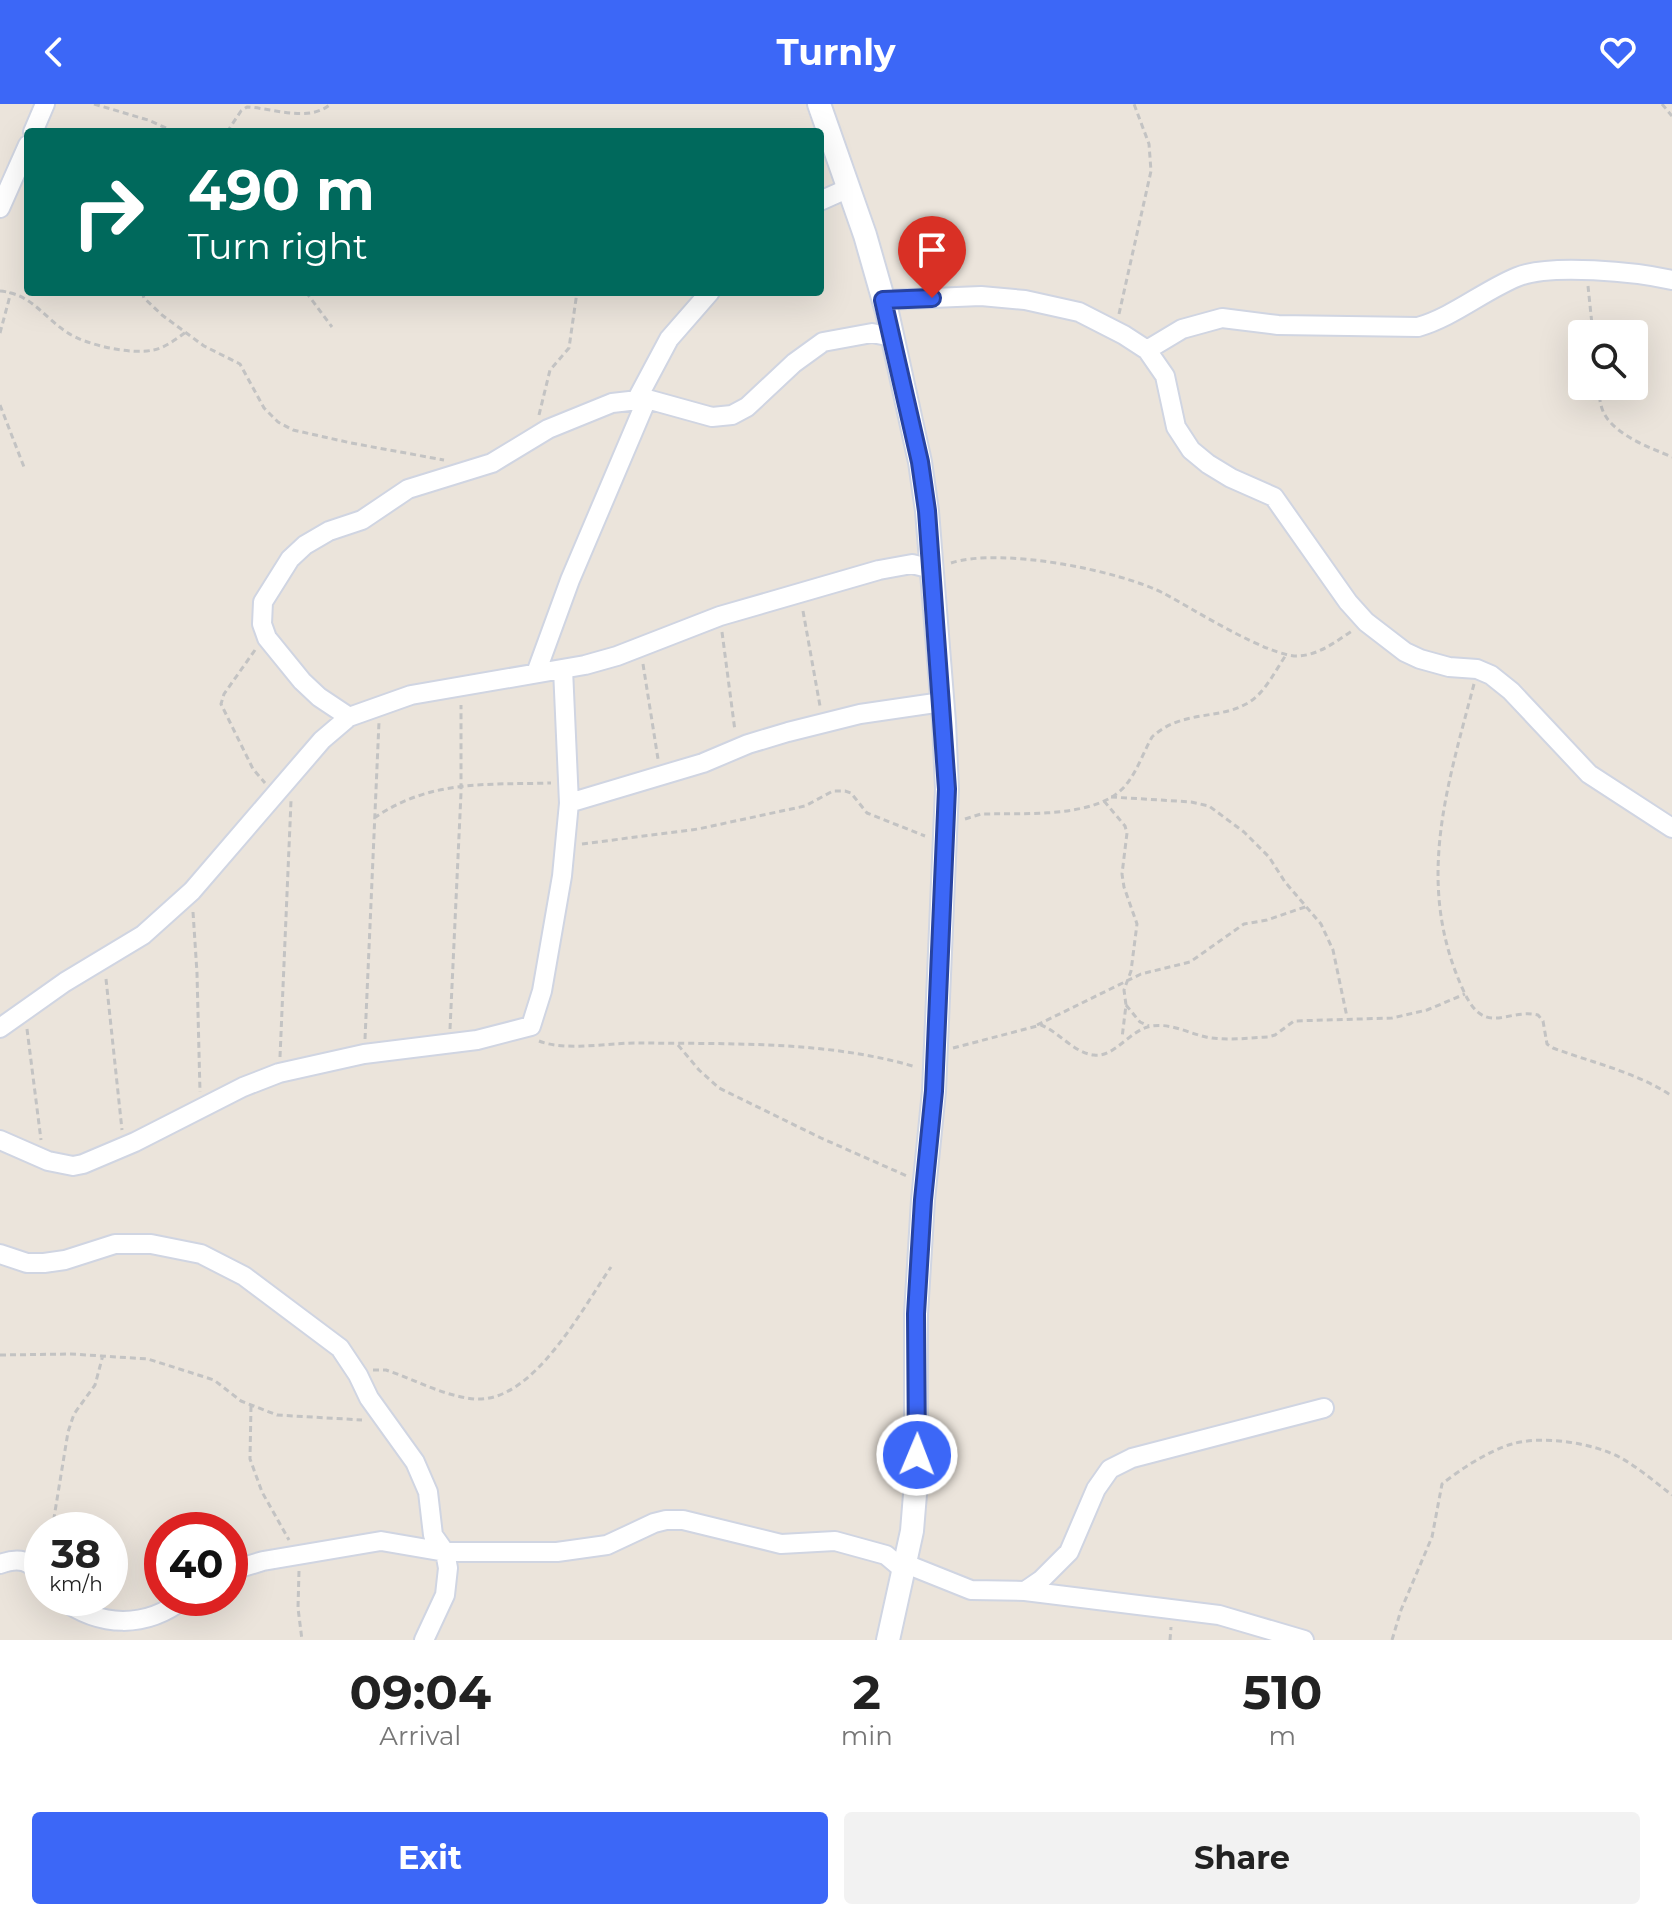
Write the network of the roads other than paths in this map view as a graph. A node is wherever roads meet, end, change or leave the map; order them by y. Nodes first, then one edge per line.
1 (45, 104) edge
2 (819, 104) edge
3 (35, 128) edge
4 (24, 154) edge
5 (849, 188) junction
6 (824, 199) edge
7 (0, 208) edge
8 (1672, 280) edge
9 (707, 296) edge
10 (883, 300) junction
11 (892, 337) junction
12 (1147, 350) junction
13 (642, 399) junction
14 (932, 569) junction
15 (563, 669) junction
16 (536, 673) junction
17 (942, 702) junction
18 (349, 717) junction
19 (569, 803) junction
20 (1672, 828) edge
21 (0, 1028) edge
22 (0, 1140) edge
23 (0, 1254) edge
24 (1324, 1408) dead end
25 (445, 1552) junction
26 (24, 1561) edge
27 (0, 1564) edge
28 (248, 1566) edge
29 (905, 1567) junction
30 (1025, 1591) junction
31 (90, 1616) edge
32 (157, 1616) edge
33 (424, 1640) edge
34 (888, 1640) edge
35 (1304, 1640) edge

1 - 3 street
2 - 5 street
4 - 7 street
5 - 6 street
5 - 10 street
8 - 12 street
9 - 13 street
10 - 11 street
10 - 12 street
11 - 13 street
11 - 14 street
12 - 20 street
13 - 16 street
13 - 18 street
14 - 15 street
14 - 17 street
15 - 16 street
15 - 19 street
16 - 18 street
17 - 19 street
17 - 29 street
18 - 21 street
19 - 22 street
23 - 25 street
24 - 30 street
25 - 28 street
25 - 29 street
25 - 33 street
26 - 27 street
29 - 30 street
29 - 34 street
30 - 35 street
31 - 32 street

